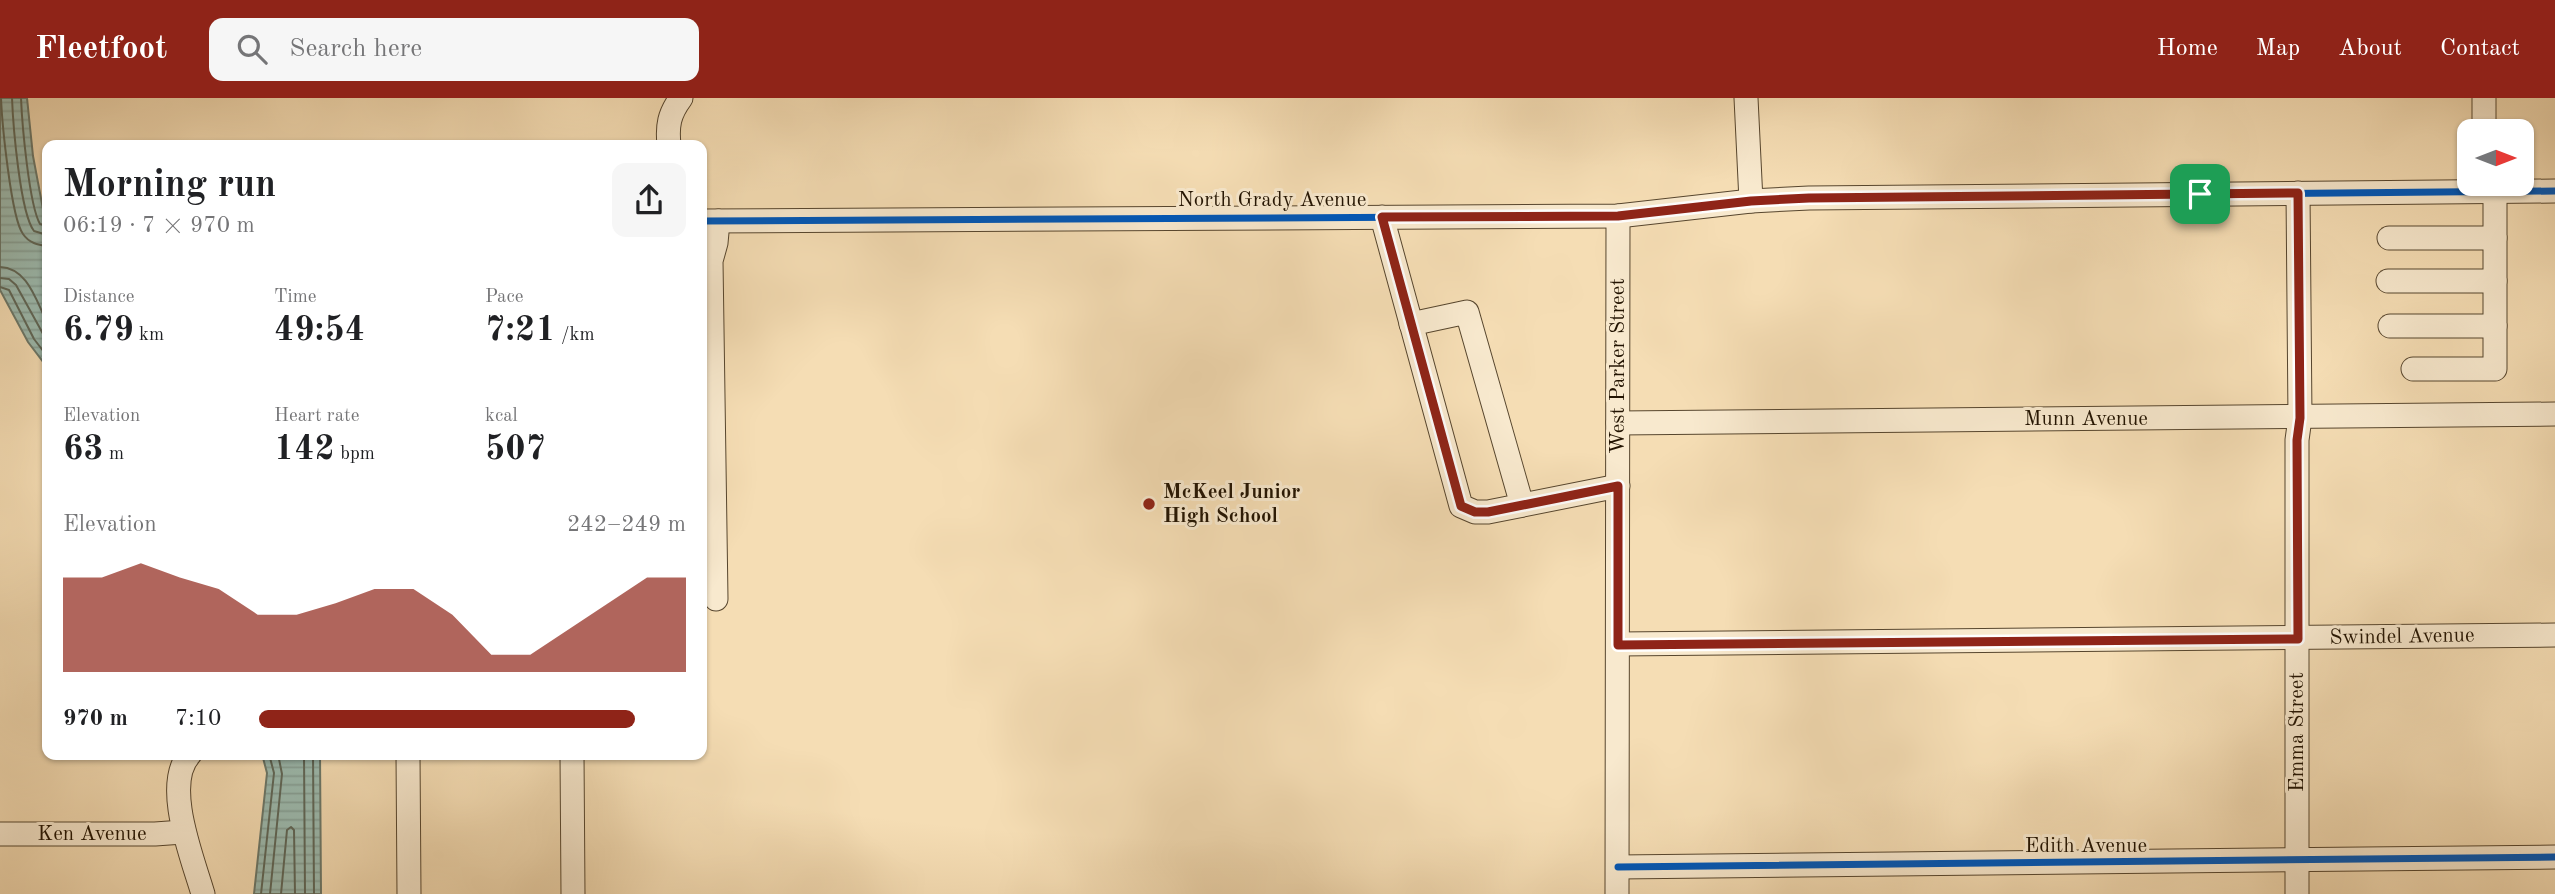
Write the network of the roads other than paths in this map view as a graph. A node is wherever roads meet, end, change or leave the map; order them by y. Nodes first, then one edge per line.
1 (681, 98) edge
2 (1746, 98) edge
3 (2484, 98) edge
4 (2484, 119) edge
5 (668, 140) edge
6 (2457, 190) edge
7 (2534, 190) edge
8 (2555, 191) edge
9 (2298, 193) junction
10 (2488, 196) edge
11 (1751, 201) junction
12 (1618, 216) junction
13 (1382, 217) junction
14 (710, 221) edge
15 (2389, 238) dead end
16 (2494, 238) junction
17 (2388, 281) dead end
18 (2494, 281) junction
19 (1411, 324) junction
20 (2390, 326) dead end
21 (2494, 326) junction
22 (2413, 369) dead end
23 (2555, 414) edge
24 (2300, 418) junction
25 (1618, 423) junction
26 (1618, 486) junction
27 (1522, 505) junction
28 (716, 599) dead end
29 (2555, 635) edge
30 (2298, 639) junction
31 (1618, 645) junction
32 (184, 760) edge
33 (408, 760) edge
34 (572, 760) edge
35 (183, 832) junction
36 (0, 834) edge
37 (2555, 857) edge
38 (2297, 862) junction
39 (1618, 867) junction
40 (203, 894) edge
41 (409, 894) edge
42 (573, 894) edge
43 (1617, 894) edge
44 (2297, 894) edge

1 - 5 street
2 - 11 street
3 - 4 street
6 - 9 street, North Grady Avenue
7 - 8 street, North Grady Avenue
9 - 11 street, North Grady Avenue
9 - 24 street, Emma Street
10 - 16 street
11 - 12 street, North Grady Avenue
12 - 13 street, North Grady Avenue
12 - 25 street, West Parker Street
13 - 14 street, North Grady Avenue
13 - 19 street
14 - 28 street
15 - 16 street
16 - 18 street
17 - 18 street
18 - 21 street
19 - 27 street
19 - 27 street
20 - 21 street
21 - 22 street
23 - 24 street, Munn Avenue
24 - 25 street, Munn Avenue
24 - 30 street, Emma Street
25 - 26 street, West Parker Street
26 - 27 street
26 - 31 street, West Parker Street
29 - 30 street, Swindel Avenue
30 - 31 street, Swindel Avenue
30 - 38 street, Emma Street
31 - 39 street, West Parker Street
32 - 35 street
33 - 41 street
34 - 42 street
35 - 36 street, Ken Avenue
35 - 40 street
37 - 38 street, Edith Avenue
38 - 39 street, Edith Avenue
38 - 44 street, Emma Street
39 - 43 street, West Parker Street

